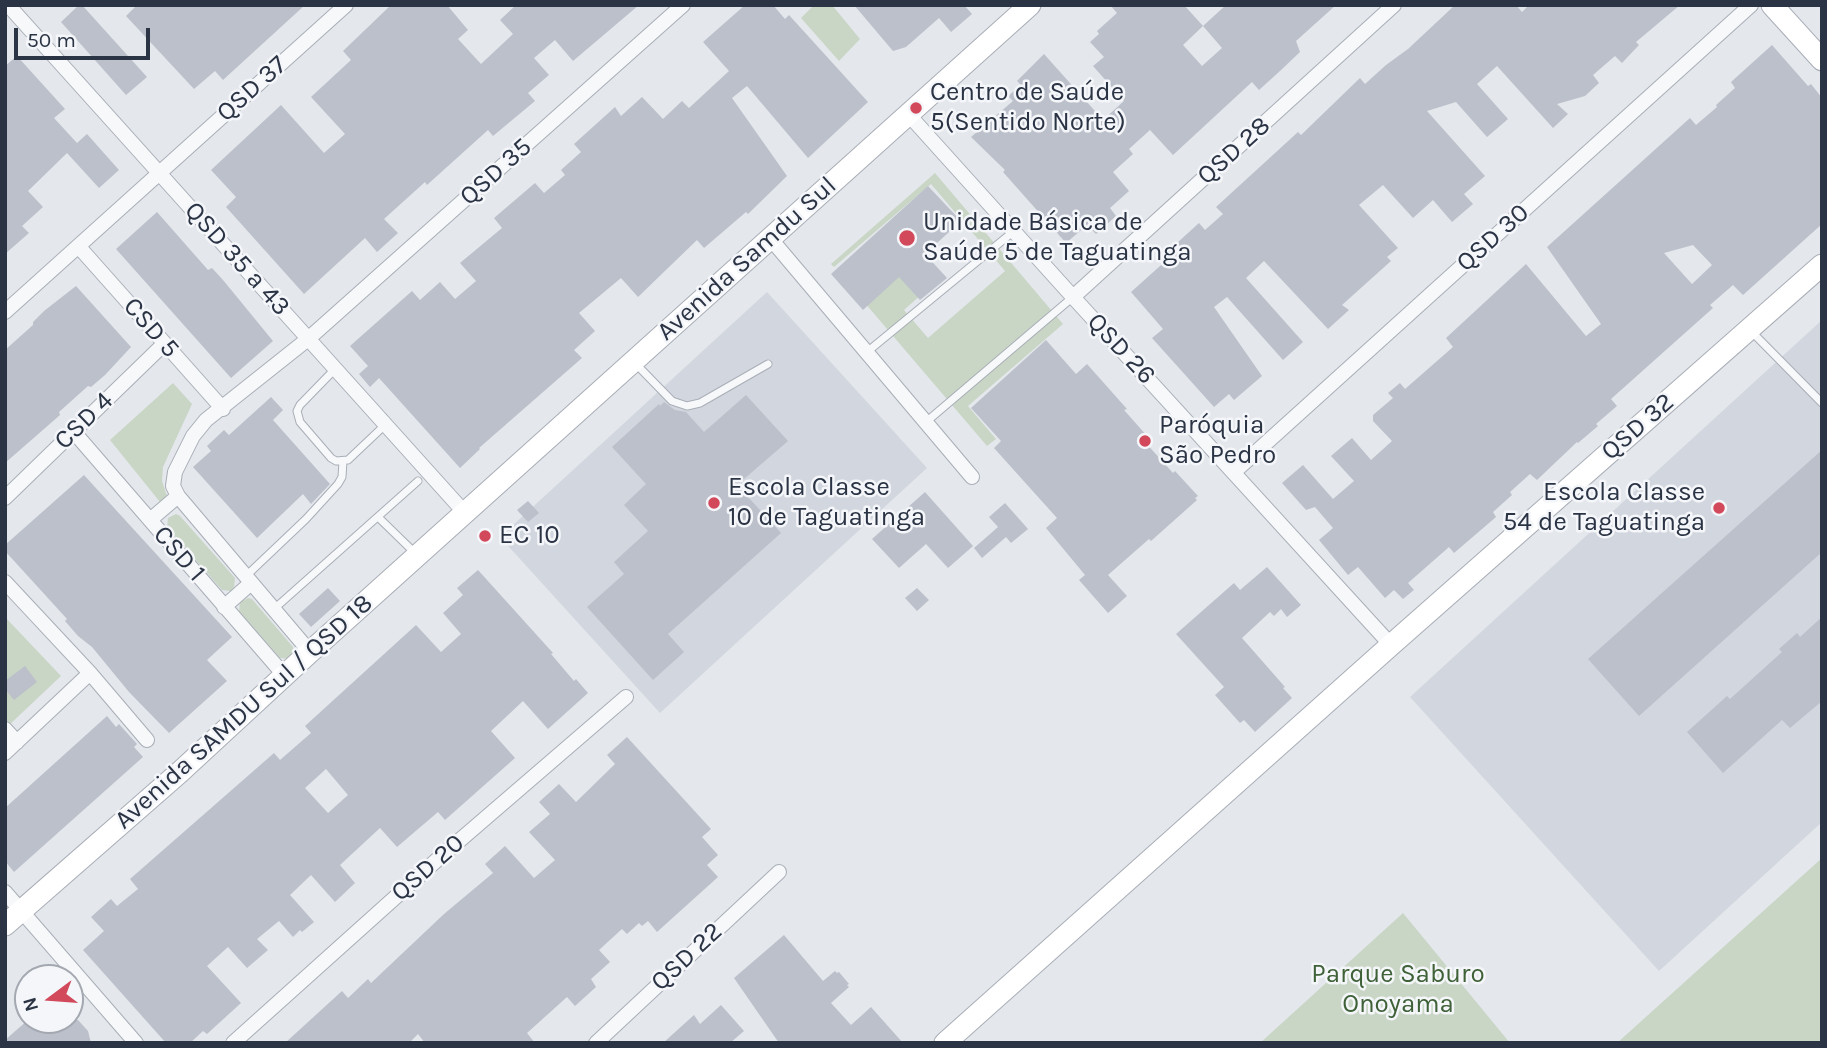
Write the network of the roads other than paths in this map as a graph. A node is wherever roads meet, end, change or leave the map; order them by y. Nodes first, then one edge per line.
1 (346, 5) edge
2 (683, 5) edge
3 (1030, 5) edge
4 (1394, 5) edge
5 (1751, 5) edge
6 (1772, 5) edge
7 (8, 7) edge
8 (1822, 60) edge
9 (909, 115) junction
10 (159, 173) junction
11 (1014, 231) junction
12 (771, 238) junction
13 (79, 247) junction
14 (1822, 265) edge
15 (1073, 297) junction
16 (5, 312) edge
17 (1749, 329) junction
18 (308, 339) junction
19 (164, 344) junction
20 (867, 352) junction
21 (634, 362) junction
22 (768, 364) dead end
23 (335, 369) junction
24 (1821, 401) edge
25 (223, 409) junction
26 (926, 422) junction
27 (385, 425) junction
28 (73, 431) junction
29 (343, 461) junction
30 (1234, 472) junction
31 (972, 477) dead end
32 (418, 481) dead end
33 (178, 496) junction
34 (5, 498) edge
35 (465, 513) junction
36 (378, 517) junction
37 (150, 520) junction
38 (418, 555) junction
39 (248, 580) junction
40 (5, 582) edge
41 (224, 607) junction
42 (274, 610) junction
43 (1391, 645) junction
44 (310, 652) junction
45 (90, 673) junction
46 (285, 676) junction
47 (626, 697) dead end
48 (5, 729) edge
49 (147, 740) dead end
50 (17, 742) junction
51 (5, 753) edge
52 (779, 872) dead end
53 (5, 892) edge
54 (22, 910) junction
55 (5, 925) edge
56 (136, 1043) edge
57 (233, 1043) edge
58 (596, 1043) edge
59 (946, 1043) edge

1 - 10 street, QSD 37
2 - 18 street, QSD 35
3 - 9 street, Avenida Samdu Sul
4 - 15 street, QSD 28
5 - 30 street, QSD 30
6 - 8 street
7 - 10 street, QSD 35 a 43
9 - 11 street, QSD 26
9 - 12 street, Avenida Samdu Sul
10 - 13 street, QSD 37
10 - 18 street, QSD 35 a 43
11 - 15 street, QSD 26
11 - 20 lane
12 - 20 street
12 - 21 street, Avenida Samdu Sul
13 - 16 street, QSD 37
13 - 19 street, CSD 5
14 - 17 street, QSD 32
15 - 26 lane
15 - 30 street, QSD 26
17 - 24 lane
17 - 43 street, QSD 32
18 - 23 street, QSD 35 a 43
18 - 25 street, QSD 35
19 - 25 street, CSD 5
19 - 28 street, CSD 4
20 - 26 street
21 - 22 lane
21 - 35 street, Avenida Samdu Sul
23 - 27 street, QSD 35 a 43
23 - 29 lane
25 - 33 street, QSD 35
26 - 31 street
27 - 29 lane
27 - 35 street, QSD 35 a 43
28 - 34 street, CSD 4
28 - 37 street, CSD 1
29 - 39 lane
30 - 43 street, QSD 26
32 - 36 lane
33 - 37 street
33 - 39 street
35 - 38 street, Avenida SAMDU Sul / QSD 18
36 - 38 lane
36 - 42 lane
37 - 41 street, CSD 1
38 - 44 street, Avenida SAMDU Sul / QSD 18
39 - 41 street
39 - 42 street
40 - 45 street
41 - 46 street, CSD 1
42 - 44 street
43 - 59 street, QSD 32
44 - 46 street, Avenida SAMDU Sul / QSD 18
45 - 49 street
45 - 50 street
46 - 54 street, Avenida SAMDU Sul / QSD 18
47 - 57 street, QSD 20
48 - 50 street
50 - 51 street
52 - 58 street, QSD 22
53 - 54 street
54 - 55 street, Avenida SAMDU Sul / QSD 18
54 - 56 street

